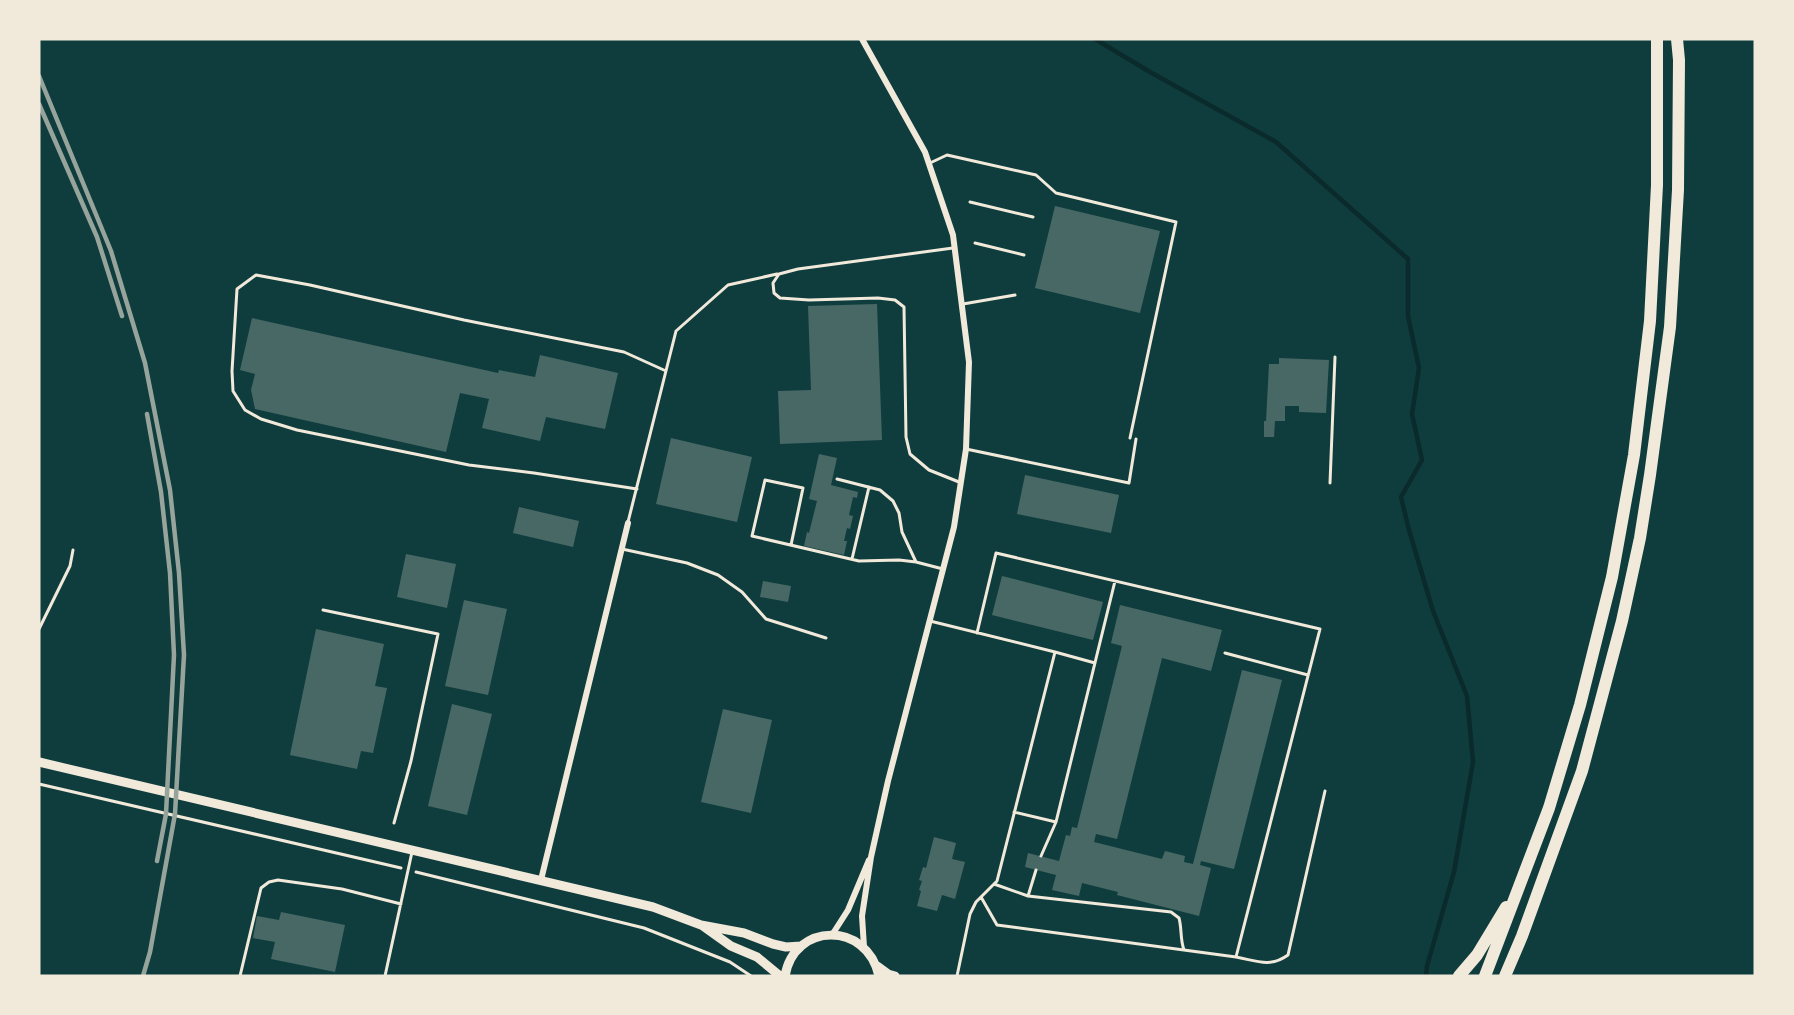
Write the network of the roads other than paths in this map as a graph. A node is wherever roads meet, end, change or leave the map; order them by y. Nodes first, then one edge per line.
1 (862, 39) edge
2 (1657, 39) edge
3 (1677, 39) edge
4 (929, 164) junction
5 (970, 202) dead end
6 (1033, 217) dead end
7 (975, 243) dead end
8 (954, 247) junction
9 (1024, 255) dead end
10 (779, 274) junction
11 (1014, 295) dead end
12 (962, 304) junction
13 (1335, 357) dead end
14 (666, 371) junction
15 (1130, 438) dead end
16 (1136, 439) dead end
17 (966, 448) junction
18 (837, 479) dead end
19 (961, 483) junction
20 (1330, 483) dead end
21 (869, 487) junction
22 (637, 489) junction
23 (628, 523) joint
24 (791, 545) junction
25 (622, 549) junction
26 (73, 550) dead end
27 (852, 559) junction
28 (916, 561) junction
29 (943, 569) junction
30 (1115, 581) junction
31 (323, 610) dead end
32 (930, 621) junction
33 (39, 629) edge
34 (977, 633) junction
35 (826, 638) dead end
36 (1055, 652) junction
37 (1225, 653) dead end
38 (1095, 663) junction
39 (1308, 675) junction
40 (39, 762) edge
41 (1325, 791) dead end
42 (1014, 812) junction
43 (1056, 822) junction
44 (394, 823) dead end
45 (412, 851) junction
46 (1041, 856) dead end
47 (871, 857) junction
48 (1036, 870) dead end
49 (541, 880) junction
50 (1521, 883) junction
51 (994, 884) junction
52 (1028, 896) junction
53 (981, 897) junction
54 (401, 904) junction
55 (701, 925) junction
56 (832, 935) junction
57 (801, 946) junction
58 (864, 947) junction
59 (1184, 950) junction
60 (1236, 957) junction
61 (878, 971) edge
62 (240, 976) edge
63 (385, 976) edge
64 (780, 976) edge
65 (785, 976) edge
66 (895, 976) edge
67 (957, 976) edge
68 (1459, 976) edge
69 (1485, 976) edge
70 (1505, 976) edge

1 - 4 street
2 - 50 highway
3 - 70 highway
4 - 8 street
4 - 15 lane
5 - 6 lane
7 - 9 lane
8 - 10 lane
8 - 12 street
10 - 14 lane
10 - 19 lane
11 - 12 lane
12 - 17 street
13 - 20 lane
14 - 22 lane
14 - 22 lane
16 - 17 lane
17 - 19 street
18 - 21 lane
19 - 29 street
21 - 27 lane
21 - 28 lane
22 - 23 lane
23 - 25 street
24 - 24 lane
24 - 27 lane
25 - 35 lane
25 - 49 street
26 - 33 lane
27 - 28 lane
28 - 29 lane
29 - 32 street
30 - 34 lane
30 - 38 lane
30 - 39 lane
31 - 44 lane
32 - 34 lane
32 - 47 street
34 - 36 lane
36 - 38 lane
36 - 42 lane
37 - 39 lane
38 - 43 lane
39 - 60 lane
40 - 45 main road
41 - 60 lane
42 - 43 lane
42 - 51 lane
43 - 46 lane
45 - 49 main road
45 - 54 lane
47 - 56 street
47 - 58 street
48 - 52 lane
49 - 55 main road
50 - 68 highway
50 - 69 highway
51 - 52 lane
51 - 53 lane
52 - 59 lane
53 - 59 lane
53 - 67 lane
54 - 62 lane
54 - 63 lane
55 - 57 main road
55 - 64 main road
56 - 57 main road
56 - 58 main road
57 - 65 main road
58 - 61 main road
59 - 60 lane
61 - 66 main road

